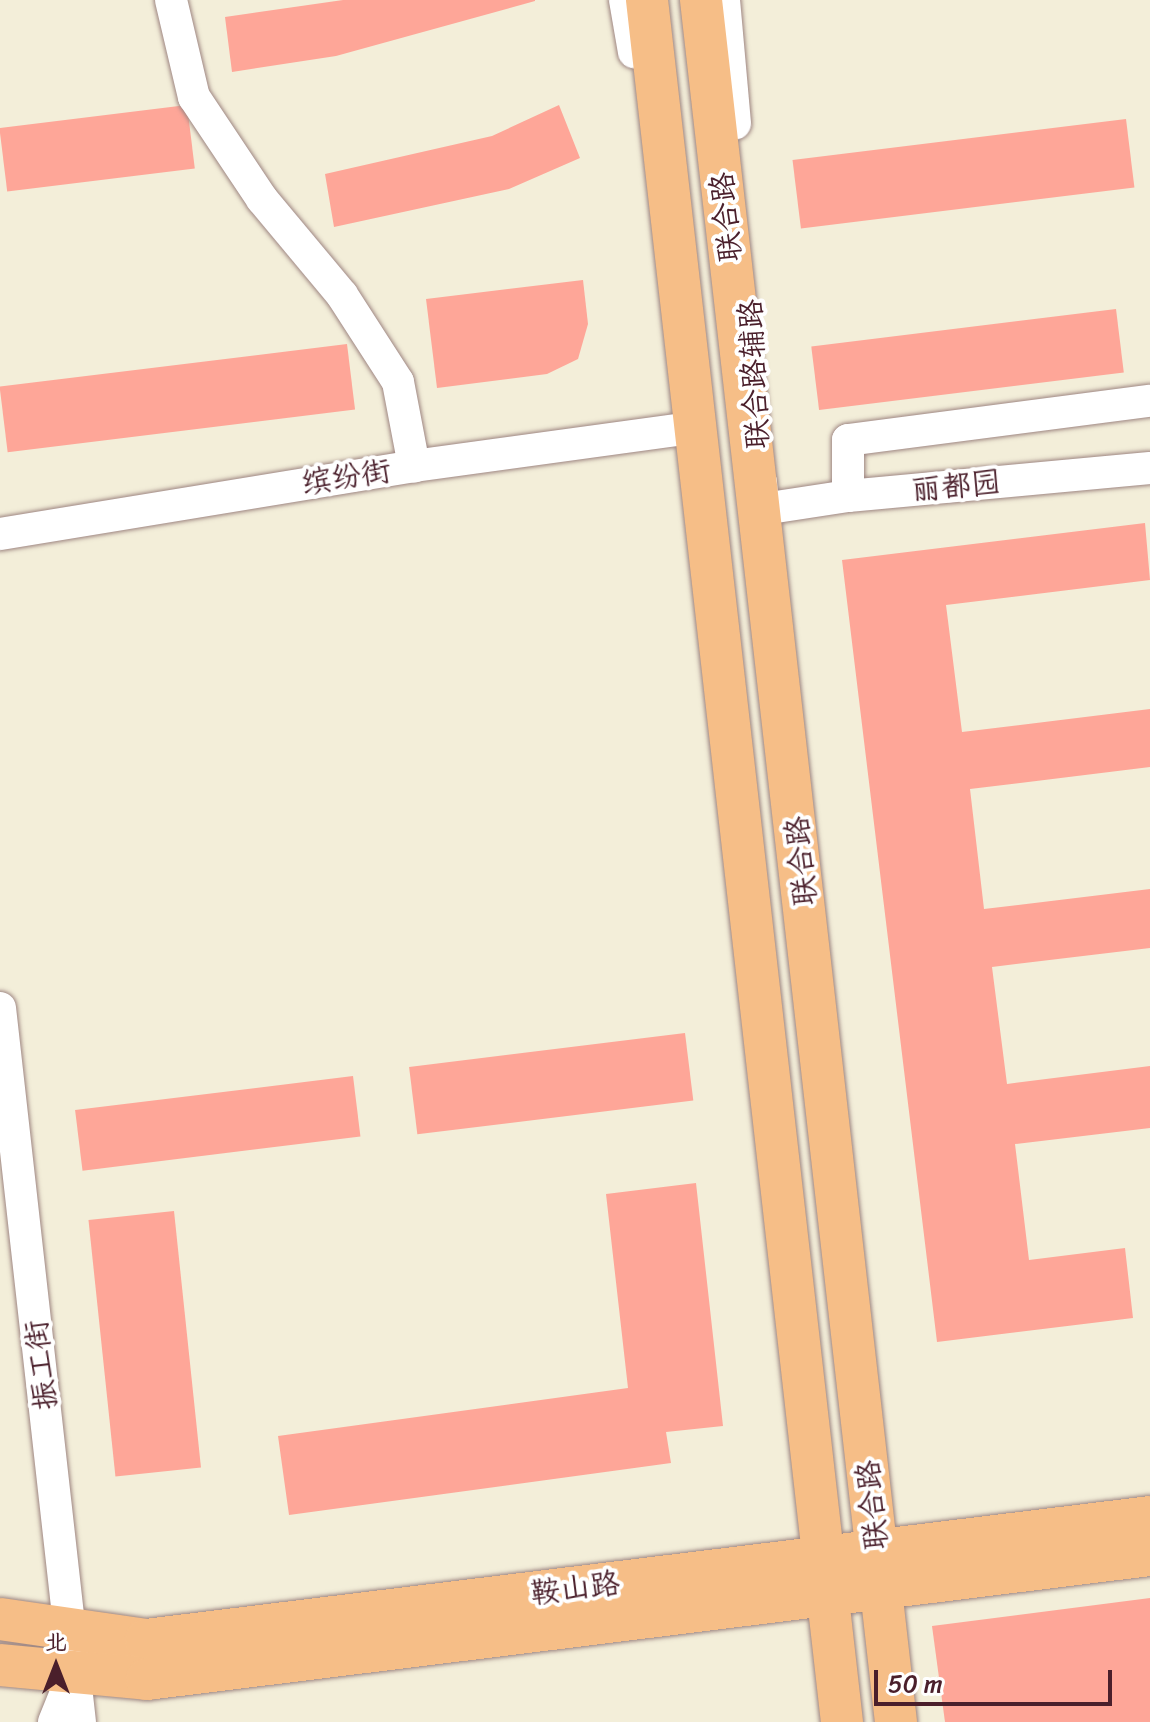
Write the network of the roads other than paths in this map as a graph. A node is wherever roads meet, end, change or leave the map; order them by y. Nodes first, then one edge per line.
1 (171, 0) edge
2 (625, 0) edge
3 (647, 0) edge
4 (701, 0) edge
5 (724, 0) edge
6 (1150, 401) edge
7 (691, 413) junction
8 (414, 466) junction
9 (1150, 468) edge
10 (848, 496) junction
11 (763, 509) junction
12 (0, 534) edge
13 (0, 1008) edge
14 (1150, 1517) edge
15 (1150, 1555) edge
16 (878, 1569) junction
17 (825, 1576) junction
18 (0, 1619) edge
19 (71, 1630) junction
20 (0, 1665) edge
21 (75, 1672) junction
22 (54, 1722) edge
23 (80, 1722) edge
24 (842, 1722) edge
25 (896, 1722) edge

1 - 8 street
2 - 7 street
3 - 7 main road, 联合路
4 - 11 main road, 联合路
5 - 11 street, 联合路辅路
6 - 10 street
7 - 8 street, 缤纷街
7 - 17 main road, 联合路
8 - 12 street, 缤纷街
9 - 10 street, 丽都园
10 - 11 street, 丽都园
11 - 16 main road, 联合路
13 - 19 street, 振工街
14 - 16 main road, 鞍山路
15 - 16 main road, 鞍山路
16 - 17 main road, 鞍山路
16 - 25 main road, 联合路
17 - 19 main road, 鞍山路
17 - 21 main road, 鞍山路
17 - 24 main road, 联合路
18 - 19 main road, 鞍山路
19 - 21 street, 振工街
20 - 21 main road, 鞍山路
21 - 22 street
21 - 23 street, 振工街

